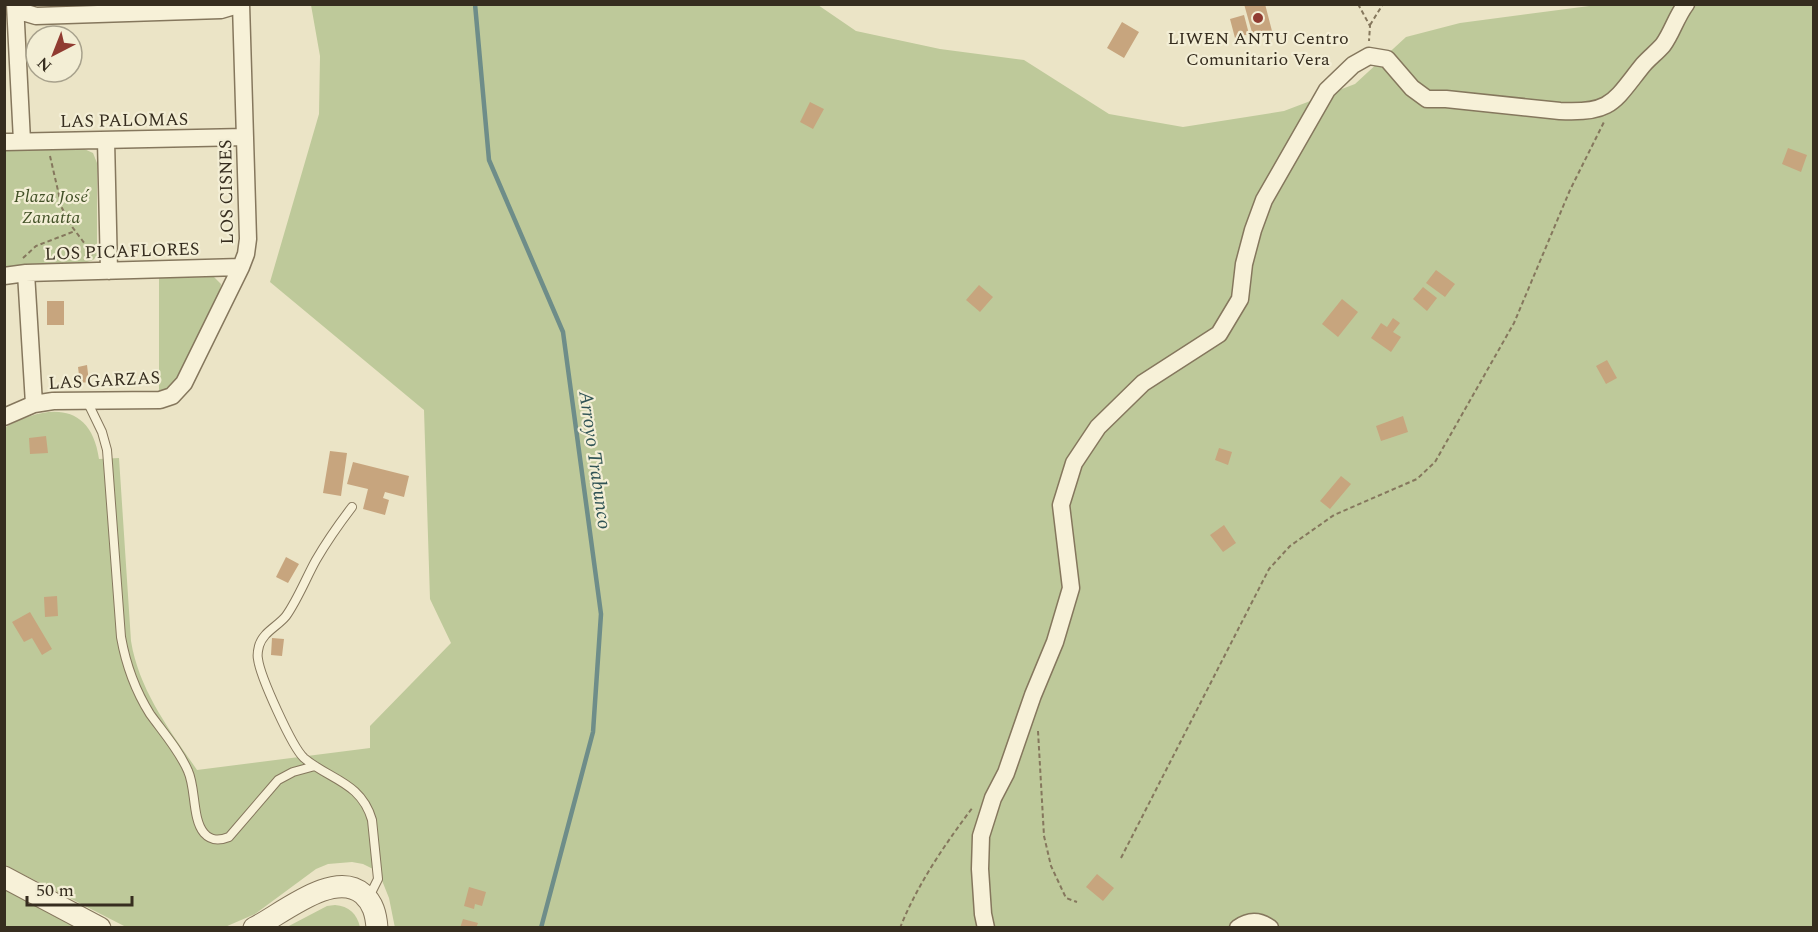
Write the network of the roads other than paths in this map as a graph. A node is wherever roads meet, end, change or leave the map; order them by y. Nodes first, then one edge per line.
1 (241, 4) edge
2 (1686, 4) edge
3 (16, 7) edge
4 (245, 137) junction
5 (106, 140) junction
6 (22, 141) junction
7 (4, 142) edge
8 (23, 267) junction
9 (241, 267) junction
10 (109, 271) junction
11 (4, 276) edge
12 (172, 396) joint
13 (87, 401) junction
14 (34, 404) junction
15 (4, 417) edge
16 (352, 507) dead end
17 (315, 766) junction
18 (4, 877) edge
19 (367, 899) junction
20 (100, 927) edge
21 (254, 927) edge
22 (377, 927) edge
23 (986, 927) edge
24 (1238, 927) edge
25 (1270, 927) edge

1 - 3 street
1 - 4 street, LOS CISNES
2 - 23 street
3 - 6 street
4 - 5 street, LAS PALOMAS
4 - 9 street, LOS CISNES
5 - 6 street, LAS PALOMAS
5 - 10 street
6 - 7 street, LAS PALOMAS
8 - 10 street, LOS PICAFLORES
8 - 11 street, LOS PICAFLORES
8 - 14 street
9 - 10 street, LOS PICAFLORES
9 - 12 street, LOS CISNES
12 - 13 street, LAS GARZAS
13 - 14 street, LAS GARZAS
13 - 17 lane
14 - 15 street, LAS GARZAS
16 - 17 lane
17 - 19 lane
18 - 20 street
19 - 21 street
19 - 22 street
24 - 25 street

